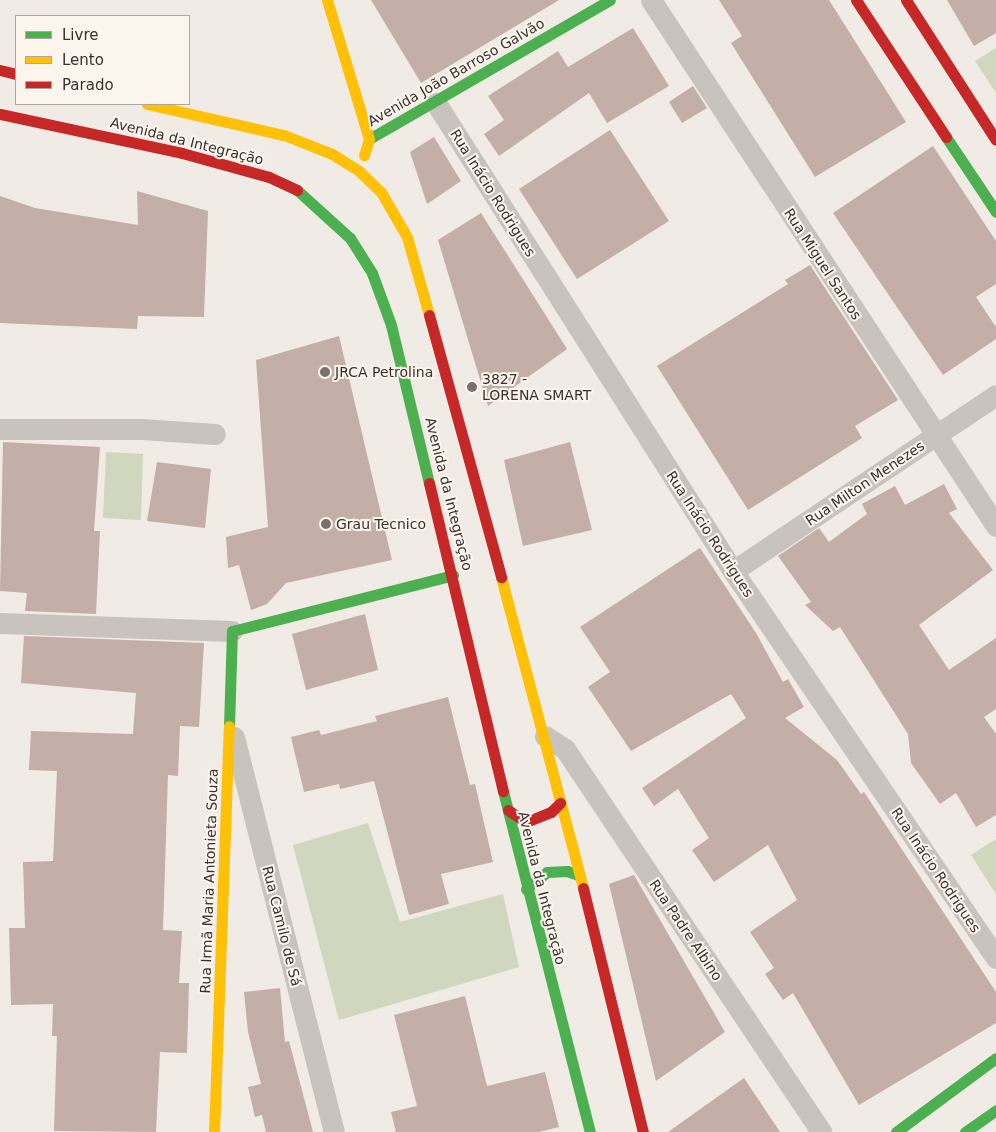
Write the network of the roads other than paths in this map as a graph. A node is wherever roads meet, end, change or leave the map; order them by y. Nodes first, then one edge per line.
1 (327, 0) edge
2 (610, 0) edge
3 (651, 0) edge
4 (856, 0) edge
5 (906, 0) edge
6 (0, 70) edge
7 (15, 74) edge
8 (436, 103) junction
9 (151, 105) edge
10 (0, 114) edge
11 (369, 139) junction
12 (996, 140) edge
13 (359, 171) junction
14 (996, 212) edge
15 (996, 395) edge
16 (0, 429) edge
17 (215, 434) dead end
18 (936, 437) junction
19 (996, 526) edge
20 (733, 571) junction
21 (453, 575) junction
22 (0, 623) edge
23 (232, 631) junction
24 (230, 720) junction
25 (545, 736) junction
26 (560, 803) junction
27 (508, 810) junction
28 (578, 875) junction
29 (526, 889) junction
30 (996, 958) edge
31 (996, 1058) edge
32 (996, 1110) edge
33 (214, 1132) edge
34 (334, 1132) edge
35 (590, 1132) edge
36 (643, 1132) edge
37 (821, 1132) edge
38 (896, 1132) edge
39 (965, 1132) edge

1 - 11 main road
2 - 8 main road, Avenida João Barroso Galvão
3 - 18 street, Rua Miguel Santos
4 - 14 main road
5 - 12 main road
6 - 7 main road
8 - 11 main road, Avenida João Barroso Galvão
8 - 20 street, Rua Inácio Rodrigues
9 - 13 main road, Avenida da Integração
10 - 21 main road, Avenida da Integração
11 - 13 main road
13 - 25 main road, Avenida da Integração
15 - 18 street, Rua Milton Menezes
16 - 17 street
18 - 19 street, Rua Miguel Santos
18 - 20 street, Rua Milton Menezes
20 - 30 street, Rua Inácio Rodrigues
21 - 23 main road
21 - 27 main road, Avenida da Integração
22 - 23 street
23 - 24 main road, Rua Irmã Maria Antonieta Souza
24 - 33 main road, Rua Irmã Maria Antonieta Souza
24 - 34 street, Rua Camilo de Sá
25 - 26 main road, Avenida da Integração
25 - 37 street, Rua Padre Albino
26 - 27 main road
26 - 28 main road, Avenida da Integração
27 - 29 main road, Avenida da Integração
28 - 29 main road
28 - 36 main road, Avenida da Integração
29 - 35 main road, Avenida da Integração
31 - 38 main road
32 - 39 main road

